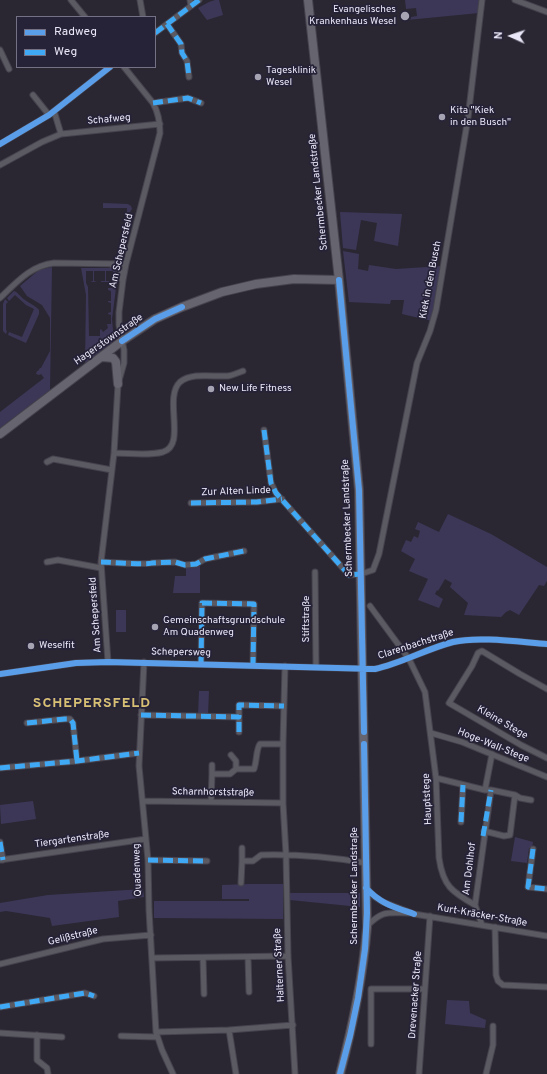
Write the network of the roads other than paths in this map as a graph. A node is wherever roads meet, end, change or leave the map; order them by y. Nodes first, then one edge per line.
1 (71, 0) edge
2 (140, 0) edge
3 (190, 0) edge
4 (199, 0) edge
5 (308, 0) edge
6 (482, 0) edge
7 (514, 0) edge
8 (191, 6) junction
9 (547, 12) edge
10 (84, 16) edge
11 (143, 16) edge
12 (167, 24) junction
13 (156, 32) edge
14 (0, 50) edge
15 (109, 68) edge
16 (125, 68) edge
17 (9, 69) dead end
18 (189, 78) dead end
19 (33, 95) dead end
20 (153, 103) junction
21 (201, 103) dead end
22 (51, 113) junction
23 (160, 124) junction
24 (63, 133) junction
25 (0, 144) edge
26 (0, 165) edge
27 (107, 264) junction
28 (126, 264) junction
29 (123, 280) junction
30 (339, 280) junction
31 (0, 298) edge
32 (122, 341) junction
33 (102, 357) junction
34 (242, 371) dead end
35 (118, 384) junction
36 (264, 430) dead end
37 (0, 434) edge
38 (114, 453) junction
39 (47, 462) dead end
40 (112, 470) junction
41 (282, 499) junction
42 (191, 503) dead end
43 (244, 551) dead end
44 (47, 562) dead end
45 (101, 565) junction
46 (315, 572) dead end
47 (361, 574) junction
48 (370, 606) dead end
49 (547, 643) edge
50 (409, 659) junction
51 (108, 662) junction
52 (144, 662) junction
53 (201, 664) junction
54 (253, 664) junction
55 (285, 666) junction
56 (316, 666) junction
57 (363, 669) junction
58 (0, 674) edge
59 (547, 689) edge
60 (284, 706) junction
61 (141, 715) junction
62 (239, 717) junction
63 (27, 723) dead end
64 (239, 732) dead end
65 (431, 733) junction
66 (283, 744) junction
67 (139, 753) junction
68 (492, 754) junction
69 (231, 755) dead end
70 (547, 758) edge
71 (77, 761) junction
72 (212, 765) dead end
73 (0, 768) edge
74 (236, 769) junction
75 (212, 774) junction
76 (436, 778) junction
77 (547, 778) edge
78 (463, 785) junction
79 (488, 790) junction
80 (515, 795) junction
81 (532, 800) dead end
82 (143, 801) junction
83 (211, 802) junction
84 (283, 803) junction
85 (461, 822) dead end
86 (484, 834) junction
87 (146, 839) junction
88 (0, 842) edge
89 (242, 848) dead end
90 (533, 849) dead end
91 (286, 854) junction
92 (1, 860) edge
93 (148, 860) junction
94 (207, 861) dead end
95 (242, 861) junction
96 (366, 863) junction
97 (241, 883) dead end
98 (366, 888) junction
99 (547, 889) edge
100 (475, 905) junction
101 (414, 914) junction
102 (430, 916) junction
103 (482, 925) junction
104 (367, 927) junction
105 (495, 927) junction
106 (150, 935) junction
107 (547, 936) edge
108 (288, 956) junction
109 (248, 957) junction
110 (152, 958) junction
111 (203, 958) junction
112 (0, 964) edge
113 (547, 987) edge
114 (425, 989) junction
115 (249, 992) dead end
116 (204, 994) dead end
117 (94, 996) dead end
118 (0, 1007) edge
119 (293, 1025) junction
120 (493, 1026) dead end
121 (230, 1030) junction
122 (0, 1033) edge
123 (37, 1035) junction
124 (157, 1035) junction
125 (62, 1036) dead end
126 (121, 1036) dead end
127 (371, 1044) dead end
128 (48, 1074) edge
129 (173, 1074) edge
130 (236, 1074) edge
131 (295, 1074) edge
132 (340, 1074) edge
133 (419, 1074) edge
134 (486, 1074) edge

1 - 10 street
2 - 11 street
3 - 8 street
4 - 8 street
5 - 30 main road, Schermbecker Landstraße
6 - 47 street, Kiek in den Busch
7 - 9 street
8 - 12 street
12 - 13 street
12 - 18 street
14 - 17 street
15 - 22 street
16 - 20 street, Am Schepersfeld
19 - 22 street
20 - 21 street
20 - 23 street, Am Schepersfeld
22 - 24 street
22 - 25 street
23 - 24 street, Schafweg
23 - 28 street, Am Schepersfeld
24 - 26 street, Schafweg
27 - 28 street
27 - 29 street
27 - 31 street
28 - 29 street, Am Schepersfeld
29 - 32 street, Am Schepersfeld
30 - 32 main road, Hagerstownstraße
30 - 47 main road, Schermbecker Landstraße
32 - 33 main road, Hagerstownstraße
32 - 35 street, Am Schepersfeld
33 - 35 main road
33 - 37 main road, Hagerstownstraße
34 - 38 street
35 - 38 street, Am Schepersfeld
36 - 41 street
38 - 40 street, Am Schepersfeld
39 - 40 street
40 - 45 street, Am Schepersfeld
41 - 42 street, Zur Alten Linde
41 - 47 street
43 - 45 street
44 - 45 street, Am Schepersfeld
45 - 51 street, Am Schepersfeld
46 - 56 street, Stiftstraße
47 - 57 main road, Schermbecker Landstraße
48 - 50 street, Clarenbachstraße
49 - 50 street, Clarenbachstraße
50 - 57 street, Clarenbachstraße
50 - 65 street, Hauptstege
51 - 52 street, Schepersweg
51 - 58 street, Schepersweg
52 - 53 street, Schepersweg
52 - 61 street, Quadenweg
53 - 54 street, Schepersweg
53 - 54 street
54 - 55 street, Schepersweg
55 - 56 street, Schepersweg
55 - 60 street, Halterner Straße
56 - 57 street, Schepersweg
57 - 96 main road, Schermbecker Landstraße
59 - 70 street, Kleine Stege
60 - 62 street
60 - 66 street, Halterner Straße
61 - 62 street
61 - 67 street, Quadenweg
62 - 64 street
63 - 71 street
65 - 68 street, Hoge-Wall-Stege
65 - 76 street, Hauptstege
66 - 74 street
66 - 84 street, Halterner Straße
67 - 71 street
67 - 82 street, Quadenweg
68 - 77 street, Hoge-Wall-Stege
68 - 79 street, Am Dohlhof
69 - 74 street
71 - 73 street
72 - 75 street
74 - 75 street
75 - 83 street
76 - 78 street
76 - 100 street, Hauptstege
78 - 79 street
78 - 85 street
79 - 80 street
79 - 86 street, Am Dohlhof
80 - 81 street
80 - 86 street
82 - 83 street, Scharnhorststraße
82 - 87 street, Quadenweg
83 - 84 street, Scharnhorststraße
84 - 91 street, Halterner Straße
86 - 100 street, Am Dohlhof
87 - 92 street, Tiergartenstraße
87 - 93 street, Quadenweg
88 - 92 street
89 - 95 street
90 - 99 street
91 - 95 street
91 - 96 street
91 - 108 street, Halterner Straße
93 - 94 street
93 - 106 street, Quadenweg
95 - 97 street
96 - 98 main road, Schermbecker Landstraße
98 - 101 street, Kurt-Kräcker-Straße
98 - 104 main road, Schermbecker Landstraße
100 - 103 street
101 - 102 street, Kurt-Kräcker-Straße
101 - 104 street, Kurt-Kräcker-Straße
102 - 103 street, Kurt-Kräcker-Straße
102 - 114 street, Drevenacker Straße
103 - 105 street, Kurt-Kräcker-Straße
104 - 132 main road, Schermbecker Landstraße
105 - 107 street, Kurt-Kräcker-Straße
105 - 113 street
106 - 110 street, Quadenweg
106 - 112 street, Gelißstraße
108 - 109 street
108 - 119 street, Halterner Straße
109 - 111 street
109 - 115 street
110 - 111 street
110 - 124 street, Quadenweg
111 - 116 street
114 - 127 street
114 - 133 street, Drevenacker Straße
117 - 118 street
119 - 121 street
119 - 131 street, Halterner Straße
120 - 134 street
121 - 124 street
121 - 130 street
122 - 123 street
123 - 125 street
123 - 128 street
124 - 126 street
124 - 129 street, Quadenweg

